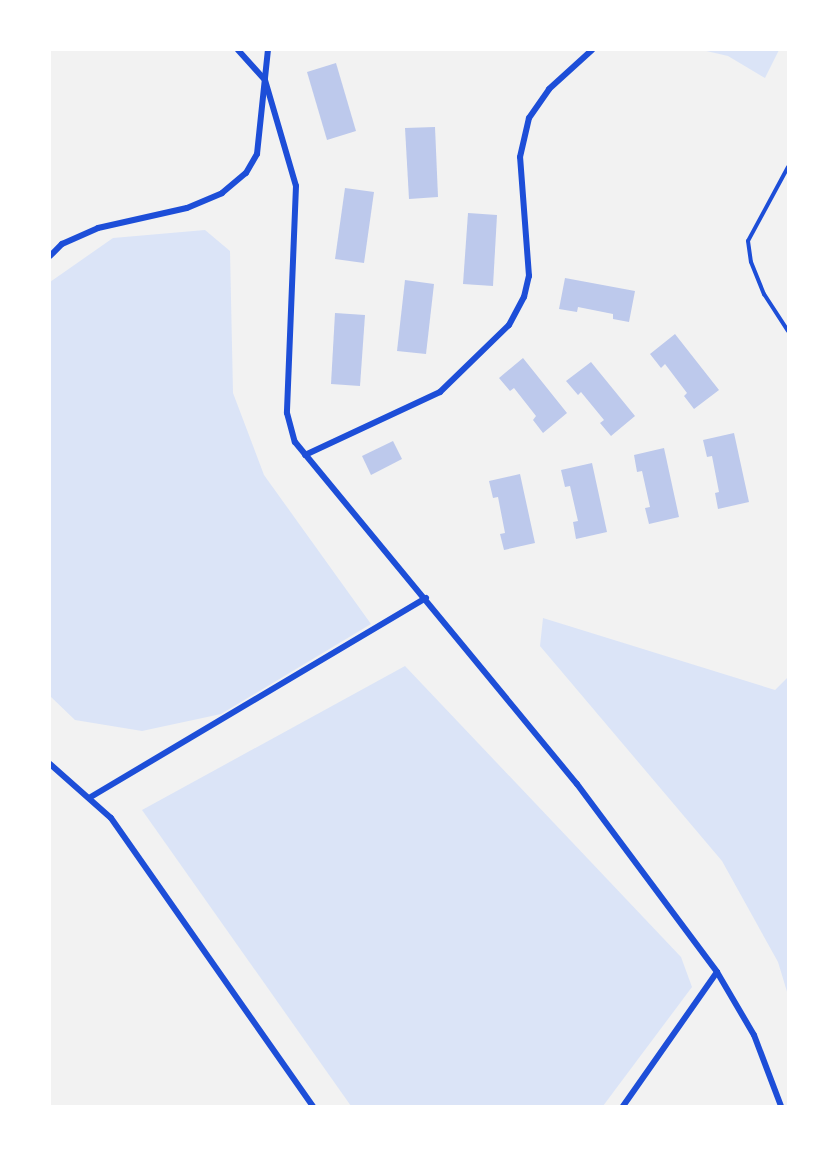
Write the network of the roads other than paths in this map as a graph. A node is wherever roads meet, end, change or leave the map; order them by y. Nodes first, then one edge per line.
1 (238, 50) edge
2 (268, 50) edge
3 (592, 50) edge
4 (265, 80) junction
5 (789, 167) edge
6 (50, 256) edge
7 (789, 331) edge
8 (305, 455) junction
9 (426, 598) junction
10 (50, 764) edge
11 (89, 798) junction
12 (717, 972) junction
13 (313, 1107) edge
14 (623, 1107) edge
15 (781, 1107) edge

1 - 4 street
2 - 4 street
3 - 8 street
4 - 6 street
4 - 8 street
5 - 7 lane
8 - 9 street
9 - 11 street
9 - 12 street
10 - 11 street
11 - 13 street
12 - 14 street
12 - 15 street

